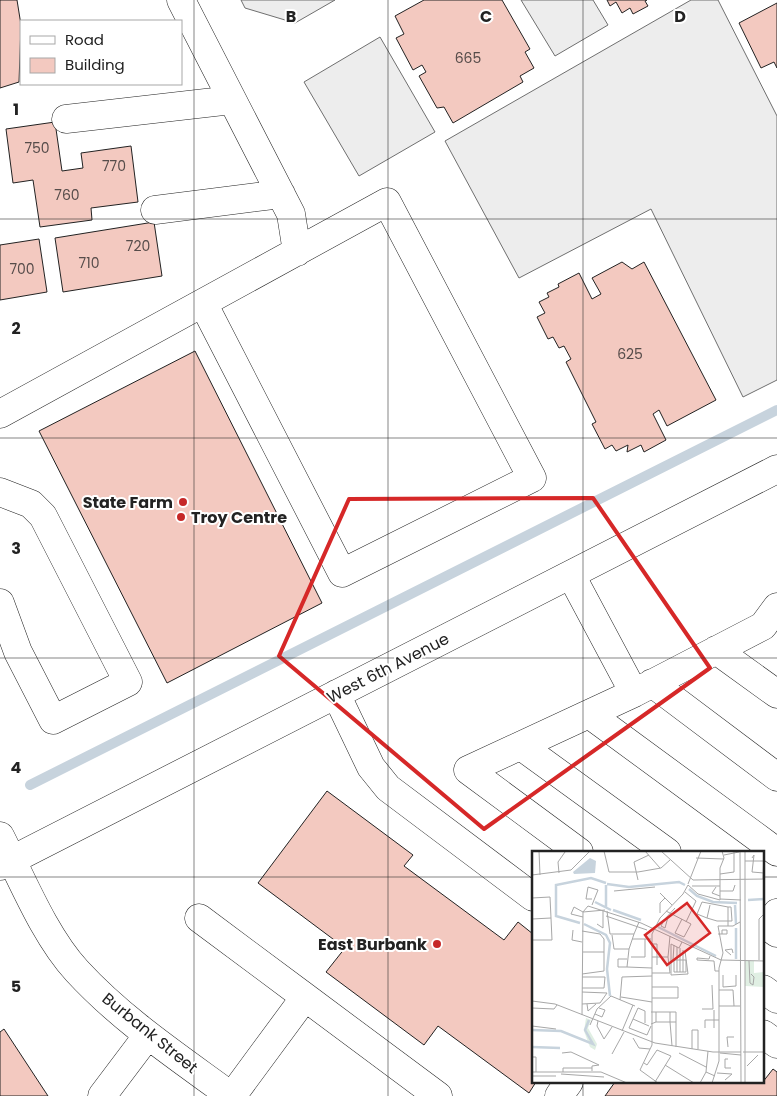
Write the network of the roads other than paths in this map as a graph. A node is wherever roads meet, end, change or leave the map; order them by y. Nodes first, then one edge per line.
1 (181, 0) edge
2 (188, 28) edge
3 (232, 100) junction
4 (66, 119) dead end
5 (281, 194) junction
6 (155, 210) dead end
7 (297, 252) junction
8 (203, 303) junction
9 (0, 414) edge
10 (777, 469) edge
11 (0, 492) edge
12 (571, 575) junction
13 (0, 603) edge
14 (772, 623) edge
15 (716, 650) junction
16 (643, 688) junction
17 (336, 694) junction
18 (777, 694) edge
19 (589, 714) junction
20 (521, 746) junction
21 (777, 777) edge
22 (0, 836) edge
23 (578, 851) edge
24 (666, 851) edge
25 (777, 852) edge
26 (6, 863) edge
27 (532, 896) edge
28 (199, 918) dead end
29 (764, 990) edge
30 (305, 997) junction
31 (777, 999) edge
32 (148, 1034) junction
33 (764, 1035) edge
34 (777, 1044) edge
35 (568, 1084) edge
36 (102, 1096) edge
37 (232, 1096) edge
38 (438, 1096) edge
39 (559, 1096) edge

1 - 2 street
2 - 3 street
3 - 4 street
3 - 5 street
5 - 6 street
5 - 7 street
7 - 8 street
7 - 8 street
8 - 9 street
10 - 12 street, West 6th Avenue
11 - 13 street
12 - 16 street
12 - 17 street, West 6th Avenue
14 - 15 street
15 - 16 street
15 - 18 street
16 - 19 street
16 - 21 street
17 - 26 street, West 6th Avenue
17 - 27 street
19 - 20 street
19 - 25 street
20 - 23 street
20 - 24 street
22 - 26 street, Burbank Street
26 - 32 street, Burbank Street
28 - 30 street
29 - 31 street
30 - 37 street
30 - 38 street
32 - 36 street
32 - 37 street, Burbank Street
33 - 34 street
35 - 39 street

